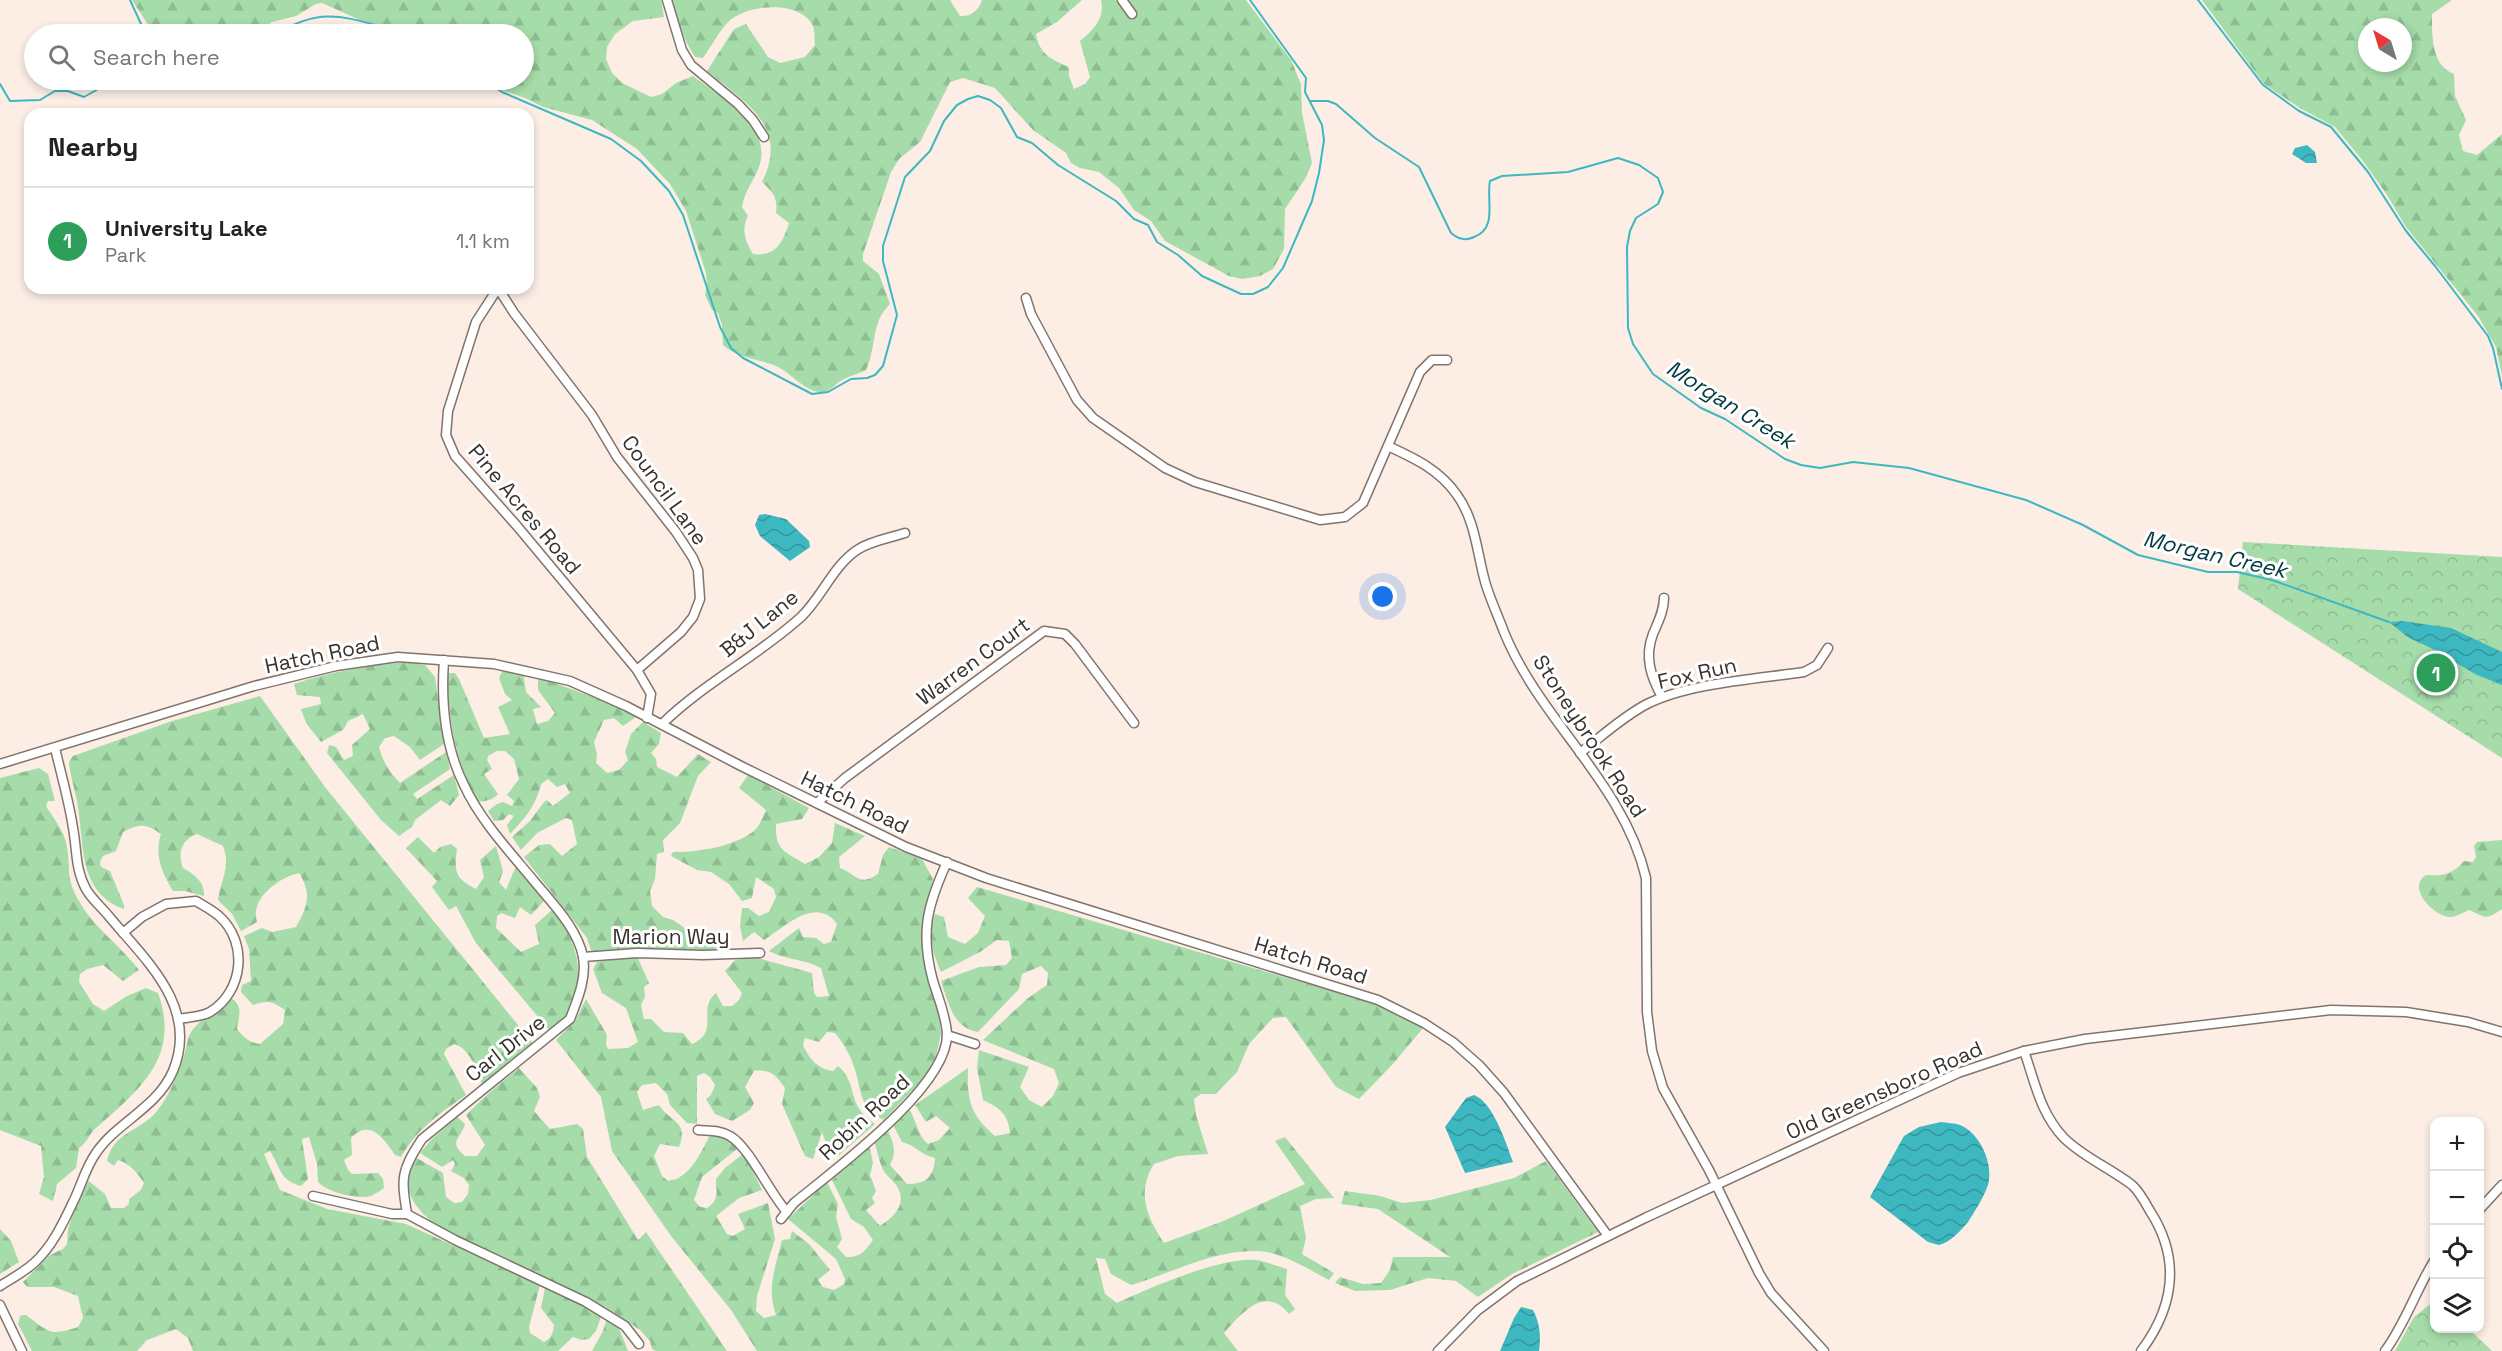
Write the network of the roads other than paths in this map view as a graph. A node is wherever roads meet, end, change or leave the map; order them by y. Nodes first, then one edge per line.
1 (667, 0) edge
2 (1122, 0) edge
3 (1132, 14) dead end
4 (764, 137) dead end
5 (494, 294) edge
6 (502, 294) edge
7 (1026, 298) dead end
8 (1448, 360) dead end
9 (1388, 446) junction
10 (905, 533) dead end
11 (1664, 598) dead end
12 (1828, 648) dead end
13 (444, 660) junction
14 (638, 670) junction
15 (1662, 698) junction
16 (647, 718) junction
17 (1134, 723) dead end
18 (662, 724) junction
19 (55, 748) junction
20 (1580, 753) junction
21 (0, 764) edge
22 (817, 803) junction
23 (946, 862) junction
24 (123, 933) junction
25 (760, 953) dead end
26 (583, 957) junction
27 (178, 1019) junction
28 (2502, 1032) edge
29 (947, 1035) junction
30 (975, 1044) dead end
31 (2024, 1052) junction
32 (698, 1130) dead end
33 (1716, 1185) junction
34 (2502, 1185) edge
35 (313, 1196) dead end
36 (2484, 1205) edge
37 (407, 1214) junction
38 (1608, 1236) junction
39 (2430, 1267) edge
40 (0, 1286) edge
41 (0, 1305) edge
42 (639, 1344) dead end
43 (22, 1351) edge
44 (1438, 1351) edge
45 (1824, 1351) edge
46 (2141, 1351) edge
47 (2385, 1351) edge

1 - 4 street
2 - 3 street
5 - 14 street, Pine Acres Road
6 - 14 street, Council Lane
7 - 9 street
8 - 9 street
9 - 20 street, Stoneybrook Road
10 - 18 street, B&J Lane
11 - 15 street
12 - 15 street, Fox Run
13 - 16 street, Hatch Road
13 - 19 street, Hatch Road
13 - 26 street
14 - 16 street
15 - 20 street, Fox Run
16 - 18 street, Hatch Road
17 - 22 street, Warren Court
18 - 22 street, Hatch Road
19 - 21 street, Hatch Road
19 - 24 street
20 - 33 street, Stoneybrook Road
22 - 23 street, Hatch Road
23 - 29 street
23 - 38 street, Hatch Road
24 - 27 street
24 - 27 street
25 - 26 street, Marion Way
26 - 37 street, Carl Drive
27 - 40 street
28 - 31 street, Old Greensboro Road
29 - 30 street
29 - 32 street, Robin Road
31 - 33 street, Old Greensboro Road
31 - 46 street
33 - 38 street, Old Greensboro Road
33 - 45 street, Stoneybrook Road
34 - 36 street
35 - 37 street
37 - 42 street
38 - 44 street, Old Greensboro Road
39 - 47 street
41 - 43 street

